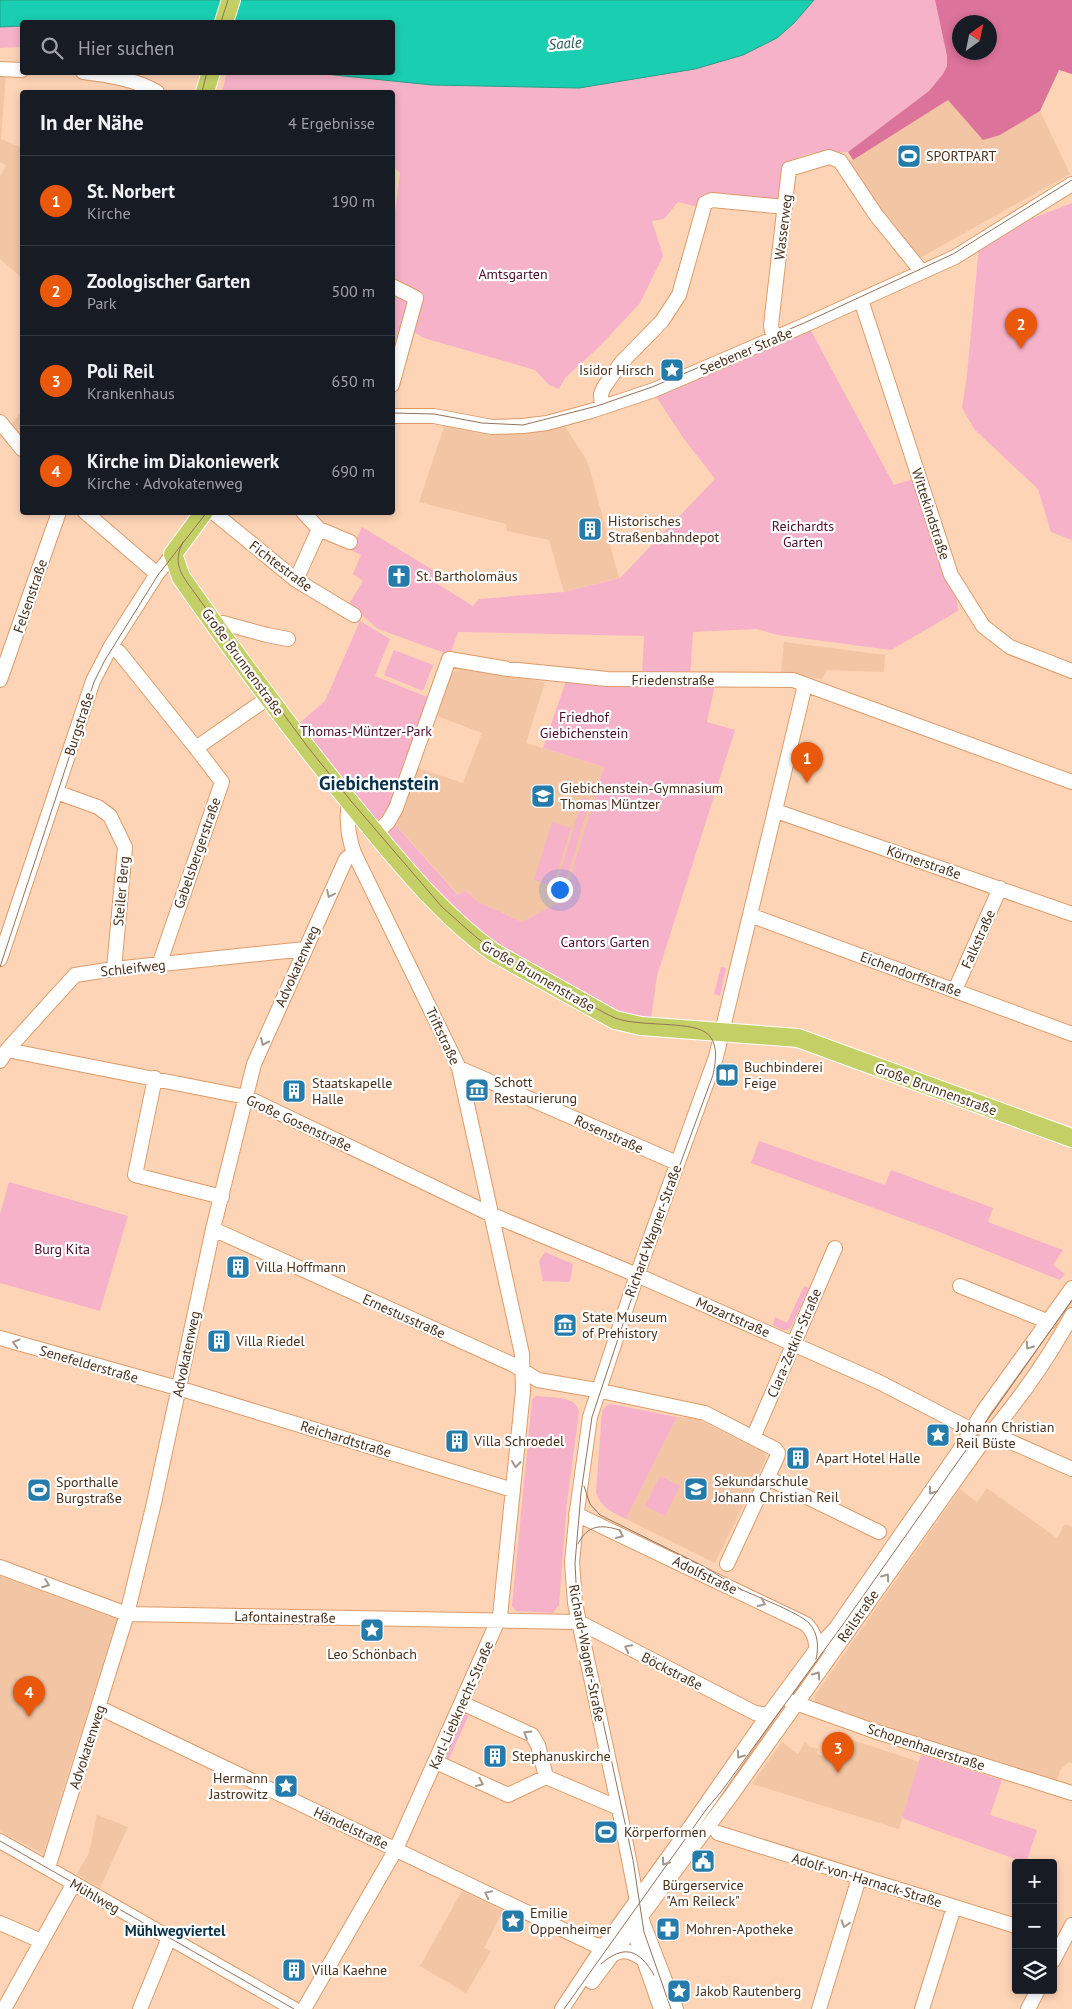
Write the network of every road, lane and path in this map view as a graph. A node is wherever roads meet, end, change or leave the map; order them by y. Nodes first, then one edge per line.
1 (231, 0) edge
2 (225, 20) edge
3 (0, 69) edge
4 (20, 70) edge
5 (103, 75) edge
6 (210, 75) edge
7 (152, 90) edge
8 (206, 90) edge
9 (1072, 184) edge
10 (785, 207) junction
11 (922, 272) junction
12 (395, 288) edge
13 (861, 300) junction
14 (774, 338) junction
15 (395, 374) edge
16 (602, 407) junction
17 (395, 416) edge
18 (0, 422) edge
19 (20, 447) edge
20 (58, 515) edge
21 (89, 515) edge
22 (202, 515) edge
23 (217, 515) edge
24 (306, 515) edge
25 (319, 529) junction
26 (350, 542) dead end
27 (173, 554) junction
28 (157, 574) junction
29 (296, 580) junction
30 (354, 615) dead end
31 (217, 625) junction
32 (288, 639) dead end
33 (111, 646) junction
34 (1072, 671) edge
35 (0, 680) edge
36 (805, 685) junction
37 (268, 698) junction
38 (196, 748) junction
39 (1072, 782) edge
40 (56, 792) junction
41 (349, 802) junction
42 (776, 811) junction
43 (375, 834) junction
44 (354, 853) junction
45 (1000, 888) junction
46 (1072, 914) edge
47 (750, 915) junction
48 (305, 949) junction
49 (0, 959) edge
50 (159, 965) junction
51 (114, 969) junction
52 (955, 990) junction
53 (720, 1032) junction
54 (1072, 1034) edge
55 (4, 1056) edge
56 (459, 1068) junction
57 (155, 1078) junction
58 (246, 1097) junction
59 (1072, 1138) edge
60 (677, 1163) junction
61 (222, 1196) junction
62 (490, 1214) junction
63 (213, 1229) junction
64 (835, 1248) dead end
65 (637, 1275) junction
66 (960, 1286) dead end
67 (1072, 1288) edge
68 (1049, 1322) junction
69 (1071, 1323) edge
70 (0, 1338) edge
71 (1072, 1340) edge
72 (1056, 1342) junction
73 (793, 1344) junction
74 (523, 1371) junction
75 (179, 1389) junction
76 (598, 1390) junction
77 (972, 1430) junction
78 (991, 1433) junction
79 (754, 1438) junction
80 (1072, 1469) edge
81 (768, 1478) junction
82 (513, 1490) junction
83 (576, 1514) junction
84 (879, 1532) dead end
85 (727, 1564) dead end
86 (0, 1567) edge
87 (128, 1614) junction
88 (498, 1621) junction
89 (579, 1622) junction
90 (816, 1650) junction
91 (781, 1696) junction
92 (462, 1704) junction
93 (796, 1704) junction
94 (100, 1708) junction
95 (768, 1715) junction
96 (436, 1762) junction
97 (546, 1776) junction
98 (1072, 1793) edge
99 (619, 1808) junction
100 (718, 1832) dead end
101 (0, 1841) edge
102 (396, 1850) junction
103 (48, 1868) junction
104 (859, 1878) junction
105 (74, 1884) junction
106 (637, 1901) junction
107 (954, 1907) junction
108 (638, 1918) junction
109 (0, 1923) edge
110 (1012, 1925) edge
111 (1072, 1925) edge
112 (169, 1938) junction
113 (1058, 1939) edge
114 (41, 1942) junction
115 (607, 1951) junction
116 (644, 1959) junction
117 (1036, 1994) edge
118 (4, 2009) edge
119 (140, 2009) edge
120 (294, 2009) edge
121 (304, 2009) edge
122 (562, 2009) edge
123 (572, 2009) edge
124 (661, 2009) edge
125 (676, 2009) edge
126 (819, 2009) edge
127 (922, 2009) edge
128 (1028, 2009) edge

1 - 2 main road
3 - 4 street
5 - 7 street
6 - 8 main road
9 - 11 street, Seebener Straße
10 - 11 street, Wasserweg
10 - 14 street, Wasserweg
10 - 16 street
11 - 13 street, Seebener Straße
12 - 15 street
13 - 14 street, Seebener Straße
13 - 34 street, Wittekindstraße
14 - 16 street, Seebener Straße
16 - 17 street, Seebener Straße
18 - 19 street
20 - 35 street, Felsenstraße
21 - 28 street
22 - 27 main road, Burgstraße
23 - 29 street, Fichtestraße
24 - 25 street
25 - 26 street
25 - 29 street
27 - 28 street, Burgstraße
27 - 31 main road, Große Brunnenstraße
28 - 33 street, Burgstraße
29 - 30 street, Fichtestraße
31 - 32 street
31 - 37 main road, Große Brunnenstraße
33 - 38 street, Gabelsbergerstraße
33 - 40 street, Burgstraße
36 - 39 street, Friedenstraße
36 - 42 street, Richard-Wagner-Straße
36 - 43 street, Friedenstraße
37 - 38 street
37 - 41 main road, Große Brunnenstraße
38 - 50 street, Gabelsbergerstraße
40 - 49 street, Burgstraße
40 - 51 street, Steiler Berg
41 - 43 main road, Große Brunnenstraße
41 - 44 street, Triftstraße
42 - 45 street, Körnerstraße
42 - 47 street, Richard-Wagner-Straße
43 - 53 main road, Große Brunnenstraße
44 -> 48 street, Advokatenweg
44 - 56 street, Triftstraße
45 - 46 street, Körnerstraße
45 - 52 street, Falkstraße
47 - 52 street, Eichendorffstraße
47 - 53 street, Richard-Wagner-Straße
48 - 50 street, Schleifweg
48 -> 58 street, Advokatenweg
50 - 51 street, Schleifweg
51 - 55 street, Schleifweg
52 - 54 street, Eichendorffstraße
53 - 59 main road, Große Brunnenstraße
53 - 60 street, Richard-Wagner-Straße
55 - 57 street, Große Gosenstraße
56 - 60 street, Rosenstraße
56 - 62 street, Triftstraße
57 - 58 street, Große Gosenstraße
57 - 61 street
58 - 61 street, Advokatenweg
58 - 62 street, Große Gosenstraße
60 - 65 street, Richard-Wagner-Straße
61 - 63 street, Advokatenweg
62 - 65 street, Mozartstraße
62 - 74 street, Triftstraße
63 - 74 street, Ernestusstraße
63 - 75 street, Advokatenweg
64 - 73 street, Clara-Zetkin-Straße
65 - 73 street, Mozartstraße
65 - 76 street, Richard-Wagner-Straße
66 - 68 street
67 - 68 street, Reilstraße
68 -> 77 street, Reilstraße
69 - 72 street, Reilstraße
75 -> 70 street, Senefelderstraße
71 - 72 street
72 - 78 street, Reilstraße
73 - 77 street, Mozartstraße
73 - 79 street, Clara-Zetkin-Straße
74 - 76 street, Ernestusstraße
74 -> 82 street, Karl-Liebknecht-Straße
75 - 82 street, Reichardtstraße
75 - 87 street, Advokatenweg
76 - 79 street, Ernestusstraße
76 - 83 street, Richard-Wagner-Straße
77 -> 90 street, Reilstraße
78 - 80 street
93 -> 78 street, Reilstraße
79 - 81 street, Ernestusstraße
81 - 84 street
81 - 85 street
82 - 88 street, Karl-Liebknecht-Straße
83 - 89 street, Richard-Wagner-Straße
83 -> 90 street, Adolfstraße
86 -> 87 street, Lafontainestraße
87 - 88 street, Lafontainestraße
87 - 94 street, Advokatenweg
88 - 89 street, Lafontainestraße
88 - 92 street, Karl-Liebknecht-Straße
95 -> 89 street, Böckstraße
89 - 99 street, Richard-Wagner-Straße
90 - 91 street, Reilstraße
91 - 93 street, Schopenhauerstraße
91 - 95 street, Reilstraße
92 - 96 street, Karl-Liebknecht-Straße
97 -> 92 street
93 - 98 street, Schopenhauerstraße
93 - 108 street, Reilstraße
94 - 102 street, Händelstraße
94 - 103 street, Advokatenweg
95 -> 106 street, Reilstraße
96 -> 97 street
96 - 102 street, Karl-Liebknecht-Straße
97 - 99 street
99 - 106 street, Richard-Wagner-Straße
100 - 104 street, Adolf-von-Harnack-Straße
101 - 103 street, Mühlweg
115 -> 102 street, Händelstraße
102 - 121 street, Karl-Liebknecht-Straße
103 - 105 street, Mühlweg
104 - 107 street, Adolf-von-Harnack-Straße
104 -> 126 street
105 - 112 street, Mühlweg
105 - 114 street
106 - 108 street
106 - 115 street, Reilstraße
107 - 110 street, Adolf-von-Harnack-Straße
107 - 127 street
108 - 115 street, Reilstraße
108 - 116 street
108 - 125 street
109 - 114 street
111 - 113 street
112 - 119 street
112 - 120 street, Mühlweg
114 - 118 street
115 - 116 street
115 - 122 street
115 - 123 street
116 - 124 street
117 - 128 street

